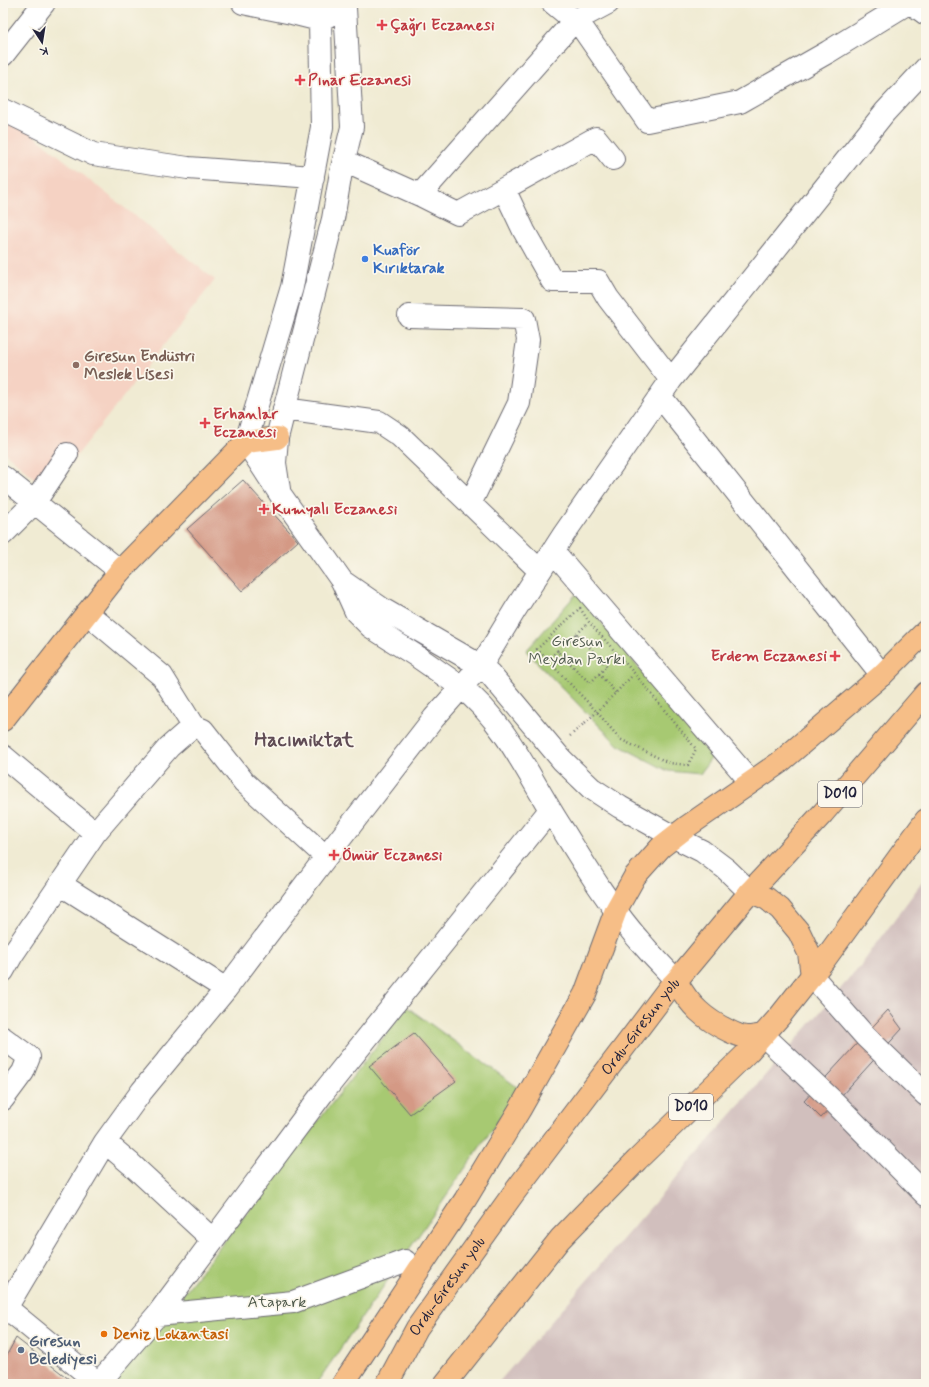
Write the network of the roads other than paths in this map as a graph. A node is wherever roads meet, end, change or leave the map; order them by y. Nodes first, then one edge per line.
1 (44, 3) edge
2 (243, 3) edge
3 (553, 3) edge
4 (608, 3) edge
5 (910, 3) edge
6 (345, 5) edge
7 (291, 8) edge
8 (926, 14) edge
9 (320, 20) junction
10 (574, 21) junction
11 (3, 55) edge
12 (926, 68) edge
13 (3, 110) edge
14 (613, 159) dead end
15 (344, 161) junction
16 (313, 176) junction
17 (504, 189) junction
18 (420, 195) junction
19 (409, 316) dead end
20 (666, 388) junction
21 (284, 409) junction
22 (276, 438) junction
23 (246, 442) junction
24 (67, 454) dead end
25 (3, 477) edge
26 (280, 494) junction
27 (35, 502) junction
28 (470, 504) junction
29 (3, 534) edge
30 (553, 551) junction
31 (120, 571) junction
32 (540, 571) junction
33 (342, 581) junction
34 (87, 613) junction
35 (926, 632) edge
36 (481, 666) junction
37 (882, 675) junction
38 (461, 687) junction
39 (926, 693) edge
40 (3, 720) edge
41 (193, 726) junction
42 (3, 756) edge
43 (751, 782) junction
44 (550, 810) junction
45 (926, 820) edge
46 (96, 833) junction
47 (674, 837) junction
48 (326, 857) junction
49 (60, 884) junction
50 (750, 892) junction
51 (616, 910) junction
52 (3, 971) edge
53 (812, 976) junction
54 (676, 980) junction
55 (226, 989) junction
56 (763, 1035) junction
57 (3, 1038) edge
58 (926, 1095) edge
59 (3, 1099) edge
60 (105, 1142) junction
61 (926, 1195) edge
62 (213, 1240) junction
63 (405, 1261) dead end
64 (4, 1308) edge
65 (157, 1315) junction
66 (98, 1384) edge
67 (342, 1384) edge
68 (387, 1384) edge
69 (445, 1384) edge

1 - 11 street
2 - 7 street
3 - 10 street
4 - 10 street
5 - 8 street
5 - 10 street
6 - 9 street
6 - 15 street
7 - 9 street
9 - 16 street
10 - 18 street
12 - 20 street
13 - 16 street
14 - 17 street
15 - 18 street
15 - 21 street
16 - 23 street
17 - 18 street
17 - 20 street
19 - 28 street
20 - 30 street
20 - 37 street
21 - 22 street
21 - 28 street
22 - 23 main road
22 - 26 street
23 - 26 street
23 - 31 main road
24 - 27 street
25 - 27 street
26 - 33 street
27 - 29 street
27 - 31 street
28 - 32 street
30 - 32 street
30 - 43 street
31 - 34 main road
32 - 36 street
33 - 36 street
33 - 38 street
34 - 40 main road
34 - 41 street
35 - 37 main road
36 - 38 street
36 - 47 street
37 - 43 main road
38 - 44 street
38 - 48 street
39 - 50 main road, Ordu-Giresun yolu / D010
41 - 46 street
41 - 48 street
42 - 46 street
43 - 47 main road
44 - 51 street
44 - 62 street
45 - 53 main road, D010
46 - 49 street
47 - 50 street
47 - 51 main road
48 - 55 street
49 - 52 street
49 - 55 street
50 - 53 main road
50 - 54 main road, Ordu-Giresun yolu / D010
51 - 54 street
51 - 67 main road
53 - 56 main road, D010
53 - 58 street
54 - 56 main road
54 - 68 main road, Ordu-Giresun yolu / D010
55 - 60 street
56 - 61 street
56 - 69 main road, D010
57 - 59 street
60 - 62 street
60 - 64 street
62 - 65 street
63 - 65 street
64 - 66 street
65 - 66 street

